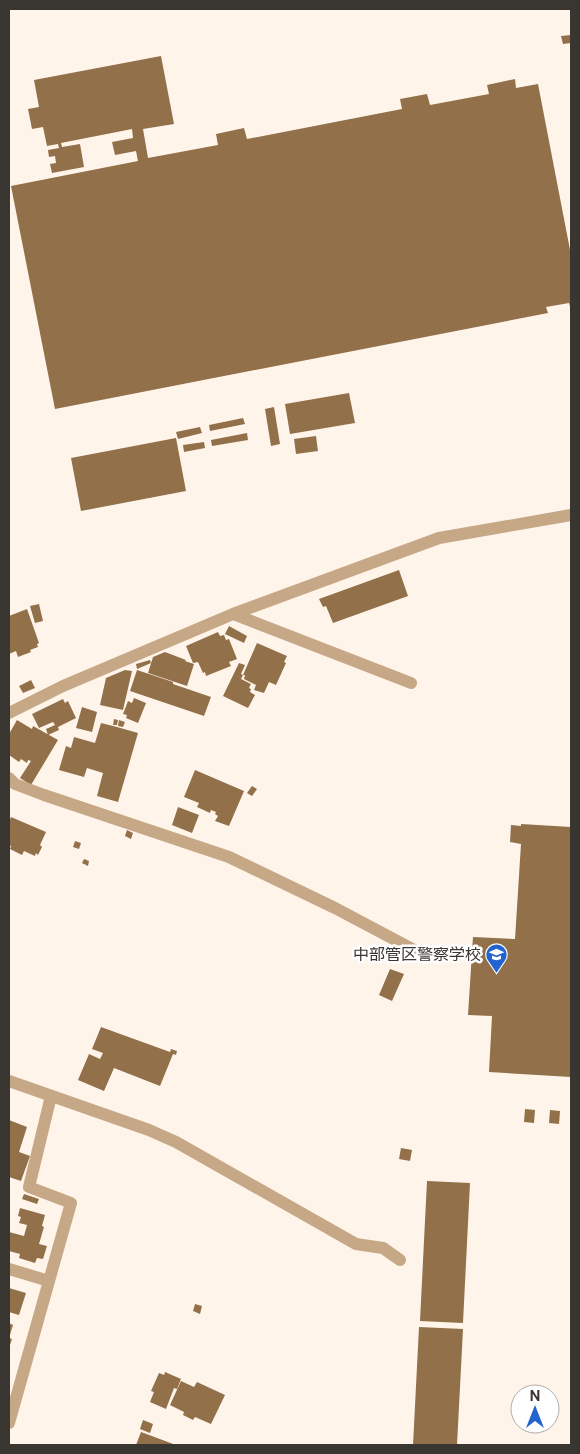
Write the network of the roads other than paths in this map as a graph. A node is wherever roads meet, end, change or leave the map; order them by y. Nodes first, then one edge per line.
1 (571, 515) edge
2 (233, 614) junction
3 (411, 683) dead end
4 (9, 714) edge
5 (9, 778) edge
6 (418, 952) dead end
7 (9, 1080) edge
8 (51, 1096) junction
9 (400, 1260) dead end
10 (9, 1270) edge
11 (49, 1281) junction
12 (9, 1423) edge

1 - 2 street
2 - 3 street
2 - 4 street
5 - 6 street
7 - 8 street
8 - 9 street
8 - 11 street
10 - 11 street
11 - 12 street

